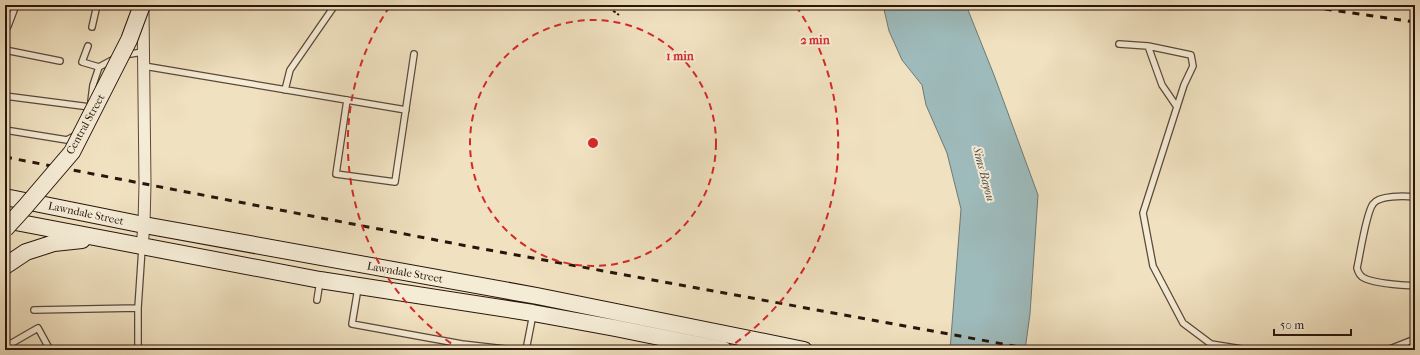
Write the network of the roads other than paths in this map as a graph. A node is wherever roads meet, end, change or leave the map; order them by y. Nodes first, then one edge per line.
1 (16, 5) edge
2 (97, 5) edge
3 (143, 5) edge
4 (335, 5) edge
5 (92, 27) dead end
6 (5, 31) edge
7 (1119, 44) dead end
8 (88, 46) dead end
9 (1148, 46) junction
10 (5, 50) edge
11 (143, 52) junction
12 (414, 54) dead end
13 (60, 61) dead end
14 (144, 66) junction
15 (99, 67) junction
16 (285, 90) junction
17 (5, 96) edge
18 (347, 100) junction
19 (90, 107) junction
20 (1177, 107) junction
21 (406, 110) junction
22 (5, 130) edge
23 (5, 197) edge
24 (1415, 197) edge
25 (5, 220) edge
26 (144, 225) junction
27 (5, 228) edge
28 (102, 238) junction
29 (142, 247) junction
30 (5, 266) edge
31 (320, 280) junction
32 (358, 286) junction
33 (1415, 286) edge
34 (318, 300) dead end
35 (535, 304) junction
36 (138, 308) junction
37 (34, 310) dead end
38 (1415, 339) edge
39 (5, 346) edge
40 (50, 350) edge
41 (138, 350) edge
42 (514, 350) edge
43 (526, 350) edge
44 (724, 350) edge
45 (804, 350) edge
46 (1248, 350) edge
47 (1387, 350) edge

1 - 6 lane
2 - 5 lane
3 - 11 street, Central Street
3 - 27 main road, Central Street, bridge
4 - 16 lane
7 - 9 lane
8 - 15 lane
9 - 20 lane
9 - 20 lane
10 - 13 lane
11 - 14 street, Central Street
11 - 15 lane
12 - 21 lane
14 - 16 lane
14 - 26 street, Central Street
15 - 19 lane
16 - 18 lane
17 - 19 lane
18 - 21 lane
18 - 21 lane
19 - 22 lane
20 - 46 lane
23 - 26 main road, Lawndale Street
24 - 33 lane
25 - 28 main road, Lawndale Street
26 - 29 street, Central Street
26 - 35 main road, Lawndale Street
28 - 29 main road, Lawndale Street
28 - 30 main road
29 - 31 main road, Lawndale Street
29 - 36 lane
31 - 32 main road, Lawndale Street
31 - 34 lane
32 - 35 main road, Lawndale Street
32 - 42 lane
35 - 43 lane
35 - 44 main road, Lawndale Street
35 - 45 main road, Lawndale Street
36 - 37 lane
36 - 41 lane
38 - 47 lane
39 - 40 lane

